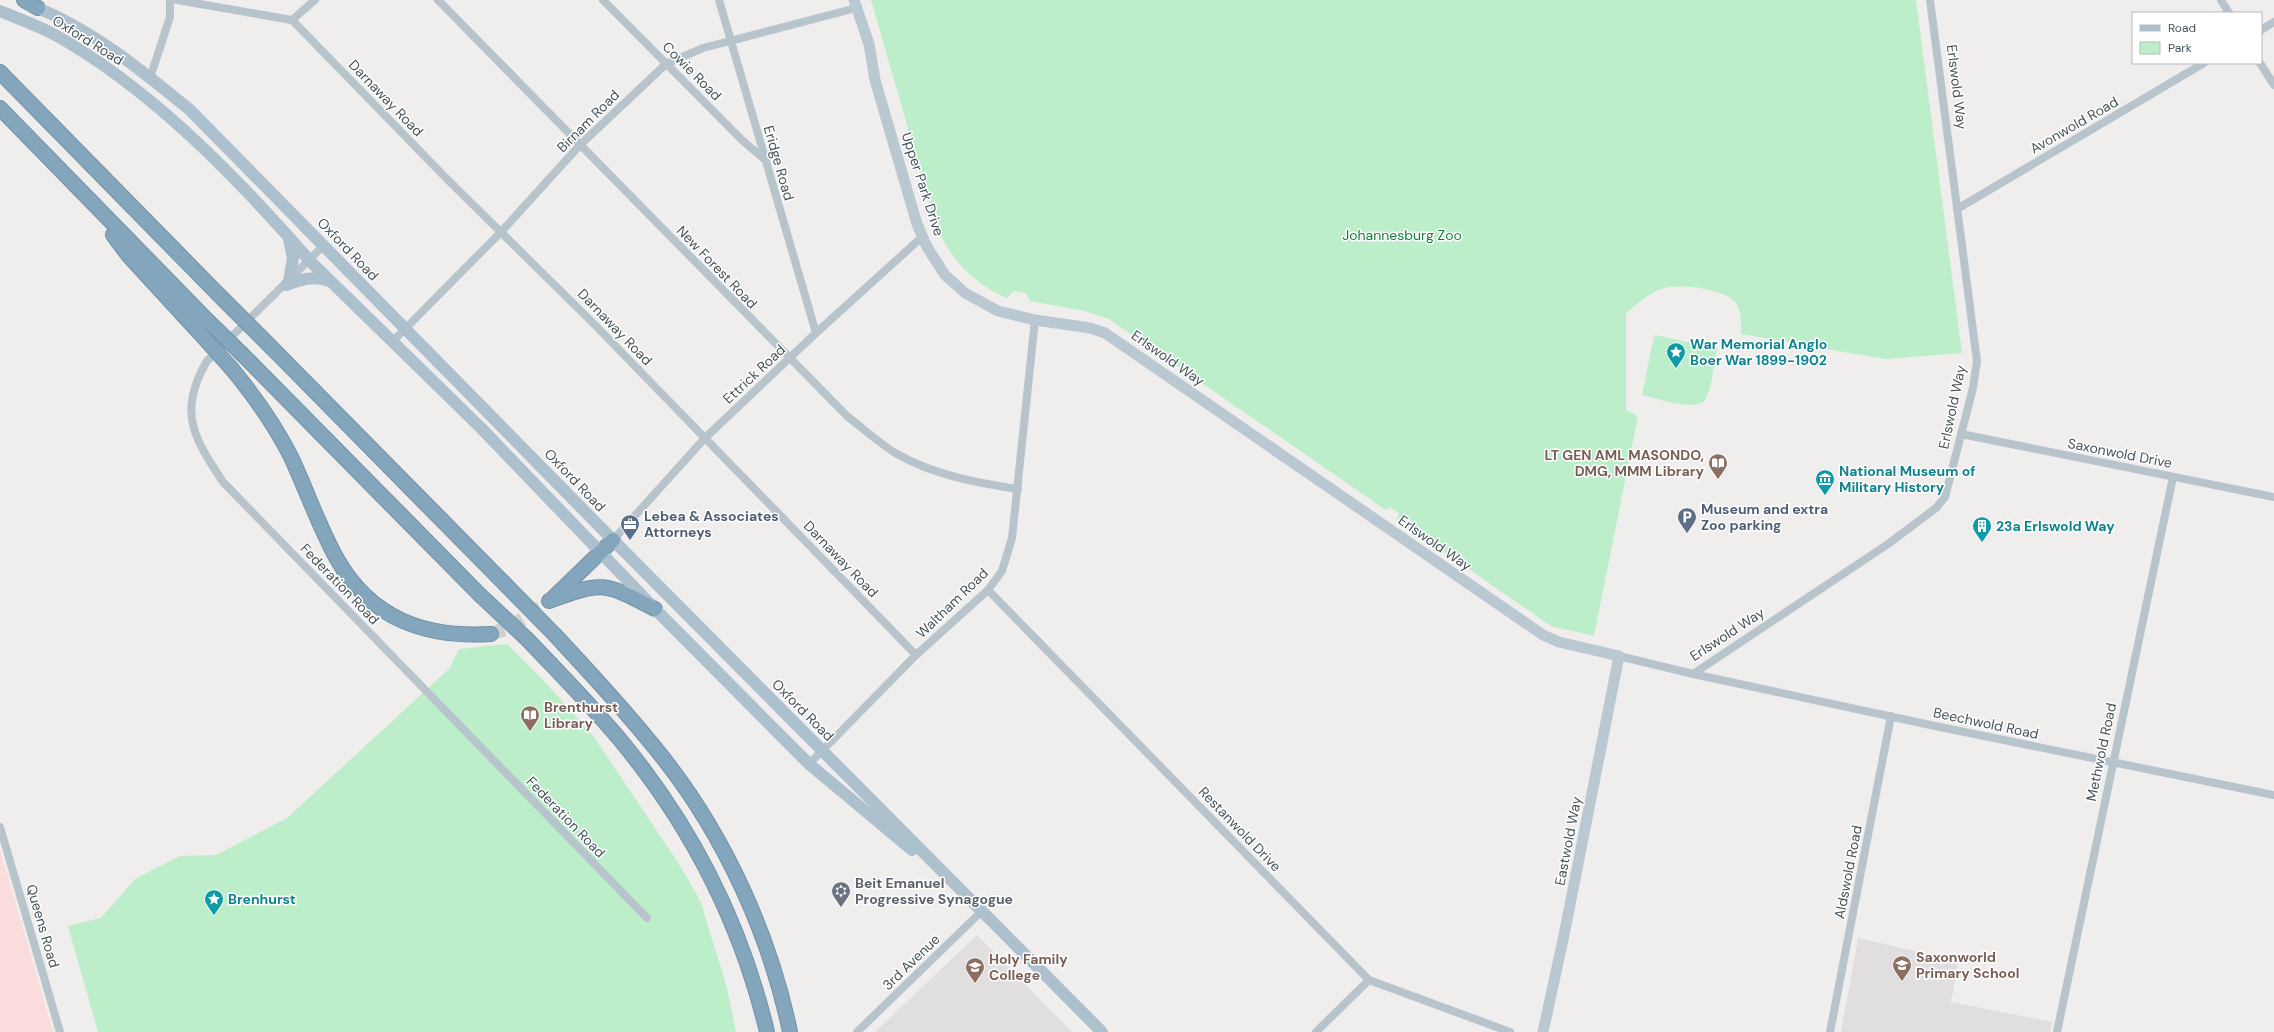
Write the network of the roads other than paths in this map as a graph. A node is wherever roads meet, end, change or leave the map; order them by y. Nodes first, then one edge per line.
1 (17, 0) edge
2 (24, 0) edge
3 (170, 0) edge
4 (177, 0) edge
5 (315, 0) edge
6 (438, 0) edge
7 (603, 0) edge
8 (719, 0) edge
9 (1930, 0) edge
10 (2221, 0) edge
11 (855, 4) edge
12 (38, 8) junction
13 (0, 11) edge
14 (2228, 12) edge
15 (292, 20) junction
16 (2274, 22) edge
17 (2262, 29) edge
18 (732, 41) junction
19 (666, 64) junction
20 (2202, 64) edge
21 (2261, 64) edge
22 (0, 72) edge
23 (150, 78) junction
24 (2274, 85) edge
25 (0, 108) edge
26 (580, 145) junction
27 (764, 158) junction
28 (87, 197) junction
29 (1957, 209) junction
30 (501, 232) junction
31 (288, 236) junction
32 (922, 237) junction
33 (324, 245) junction
34 (310, 261) junction
35 (330, 281) junction
36 (287, 283) junction
37 (1035, 320) junction
38 (405, 328) junction
39 (816, 332) junction
40 (392, 342) junction
41 (789, 359) junction
42 (1961, 434) junction
43 (705, 438) junction
44 (2173, 477) junction
45 (1018, 489) junction
46 (2274, 497) edge
47 (613, 540) junction
48 (601, 551) junction
49 (988, 590) junction
50 (655, 608) junction
51 (491, 634) tunnel mouth
52 (916, 655) junction
53 (1619, 656) junction
54 (1693, 674) junction
55 (1891, 716) junction
56 (822, 750) junction
57 (2112, 762) junction
58 (809, 764) junction
59 (2274, 795) edge
60 (0, 827) edge
61 (980, 913) junction
62 (647, 918) dead end
63 (1369, 980) junction
64 (60, 1032) edge
65 (767, 1032) edge
66 (790, 1032) edge
67 (857, 1032) edge
68 (1092, 1032) edge
69 (1102, 1032) edge
70 (1316, 1032) edge
71 (1510, 1032) edge
72 (1543, 1032) edge
73 (1830, 1032) edge
74 (2057, 1032) edge

1 - 12 main road, Oxford Road
2 - 12 highway
3 - 23 street
4 - 15 street
5 - 15 street
6 - 26 street, New Forest Road
7 - 19 street, Cowie Road
8 - 18 street, Eridge Road
9 - 29 street, Erlswold Way
10 - 14 street
11 - 18 street, Birnam Road
11 - 32 main road, Upper Park Drive
12 - 23 main road, Oxford Road
13 - 31 main road, Oxford Road
15 - 30 street, Darnaway Road
16 - 17 street
18 - 19 street, Birnam Road
18 - 27 street, Eridge Road
19 - 26 street, Birnam Road
19 - 27 street, Cowie Road
20 - 29 street, Avonwold Road
21 - 24 street
22 - 66 highway, bridge
23 - 33 main road, Oxford Road
25 - 28 highway
26 - 30 street, Birnam Road
26 - 41 street, New Forest Road
27 - 39 street, Eridge Road
28 - 51 highway, bridge
28 - 65 highway, bridge
29 - 42 street, Erlswold Way
30 - 38 street, Birnam Road
30 - 43 street, Darnaway Road
31 - 34 main road, Oxford Road
31 - 36 main road
32 - 37 main road, Upper Park Drive
32 - 39 street, Ettrick Road
33 - 34 street, Federation Road
33 - 38 main road, Oxford Road
34 - 35 main road, Oxford Road
34 - 36 street, Federation Road
35 - 36 main road
35 - 40 main road, Oxford Road
36 - 62 street, Federation Road
37 - 45 street, Waltham Road
37 - 53 main road, Erlswold Way
38 - 40 street, Birnam Road
38 - 47 main road, Oxford Road
39 - 41 street, Ettrick Road
40 - 48 main road, Oxford Road
41 - 43 street, Ettrick Road
41 - 45 street, New Forest Road
42 - 44 street, Saxonwold Drive
42 - 54 street, Erlswold Way
43 - 47 street, Ettrick Road
43 - 52 street, Darnaway Road
44 - 46 street, Saxonwold Drive
44 - 57 street, Methwold Road
45 - 49 street, Waltham Road
47 - 48 highway
47 - 56 main road, Oxford Road
48 - 50 main road, Oxford Road
48 - 50 highway
49 - 52 street, Waltham Road
49 - 63 street, Restanwold Drive
50 - 58 main road, Oxford Road
52 - 56 street, Waltham Road
53 - 54 street, Erlswold Way
53 - 72 main road, Eastwold Way
54 - 55 street, Beechwold Road
55 - 57 street, Beechwold Road
55 - 73 street, Aldswold Road
56 - 58 street, Waltham Road
56 - 61 main road, Oxford Road
57 - 59 street, Beechwold Road
57 - 74 street, Methwold Road
58 - 61 main road, Oxford Road
60 - 64 street, Queens Road
61 - 67 street, 3rd Avenue
61 - 68 main road, Oxford Road
61 - 69 main road, Oxford Road
63 - 70 street
63 - 71 street, Restanwold Drive

